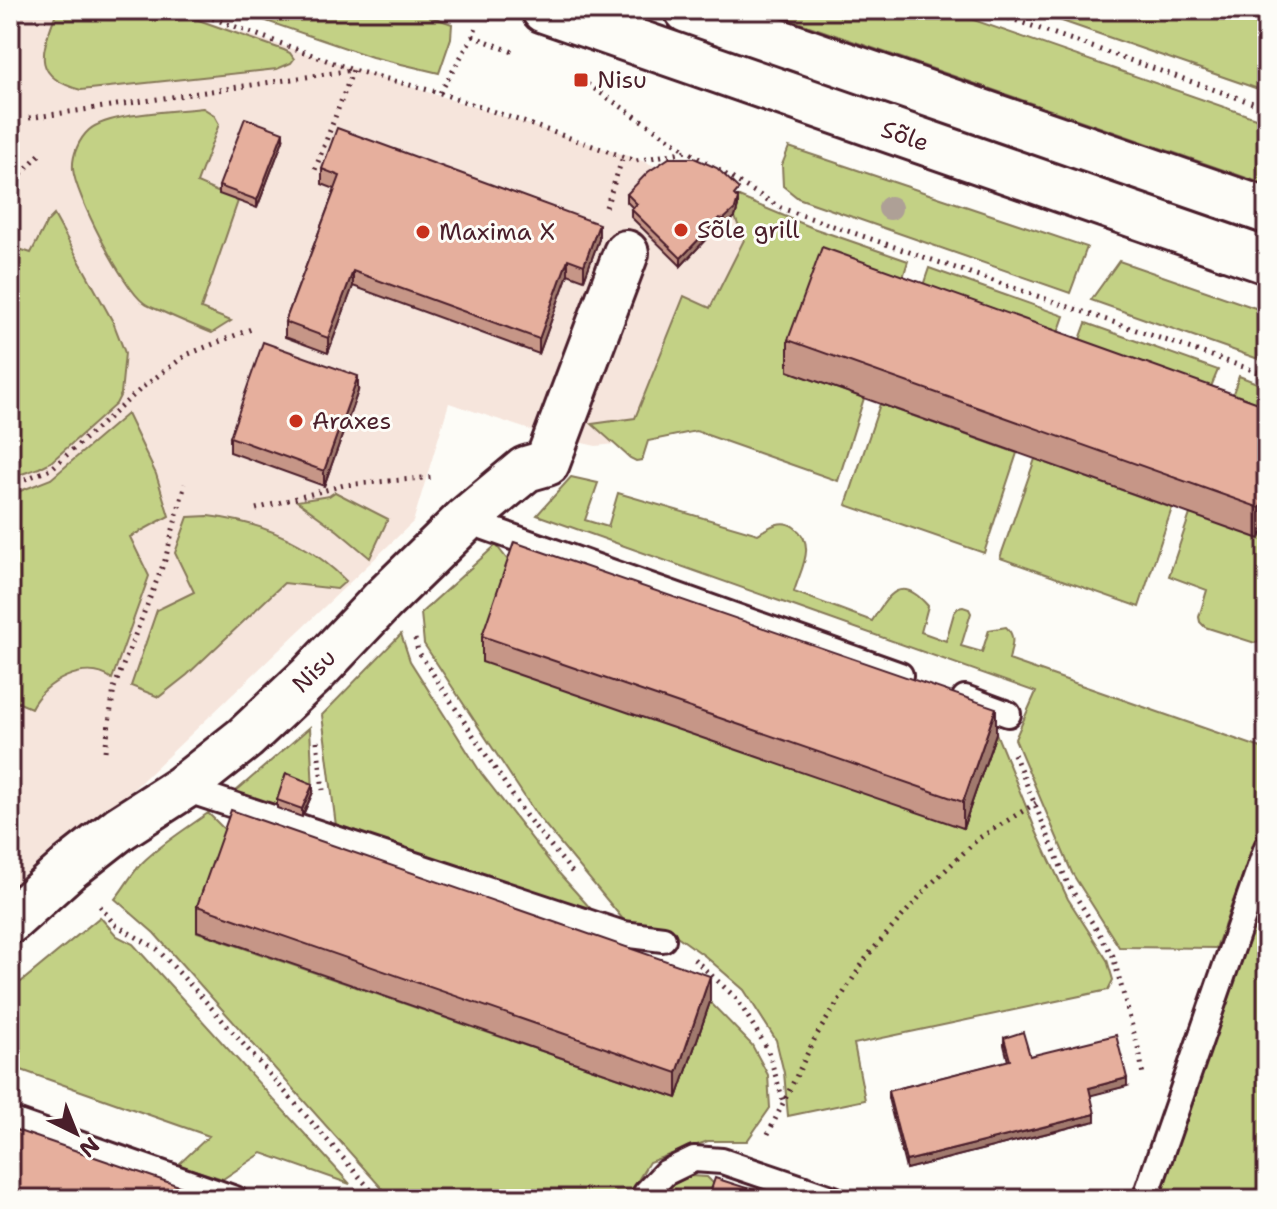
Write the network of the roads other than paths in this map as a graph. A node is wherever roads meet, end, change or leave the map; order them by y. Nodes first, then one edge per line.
1 (544, 10) edge
2 (687, 10) edge
3 (1267, 211) edge
4 (626, 253) dead end
5 (1267, 261) edge
6 (465, 520) junction
7 (919, 682) edge
8 (949, 693) edge
9 (1008, 714) road end
10 (182, 788) junction
11 (1267, 847) edge
12 (10, 921) edge
13 (663, 939) road end
14 (10, 1120) edge
15 (235, 1199) edge
16 (643, 1199) edge
17 (834, 1199) edge
18 (1145, 1199) edge

1 - 5 main road, Sõle
2 - 3 main road, Sõle
4 - 6 main road, Nisu
6 - 7 lane
6 - 10 main road, Nisu
8 - 9 lane
10 - 12 main road, Nisu
10 - 13 lane
11 - 18 lane
14 - 15 lane
16 - 17 lane

